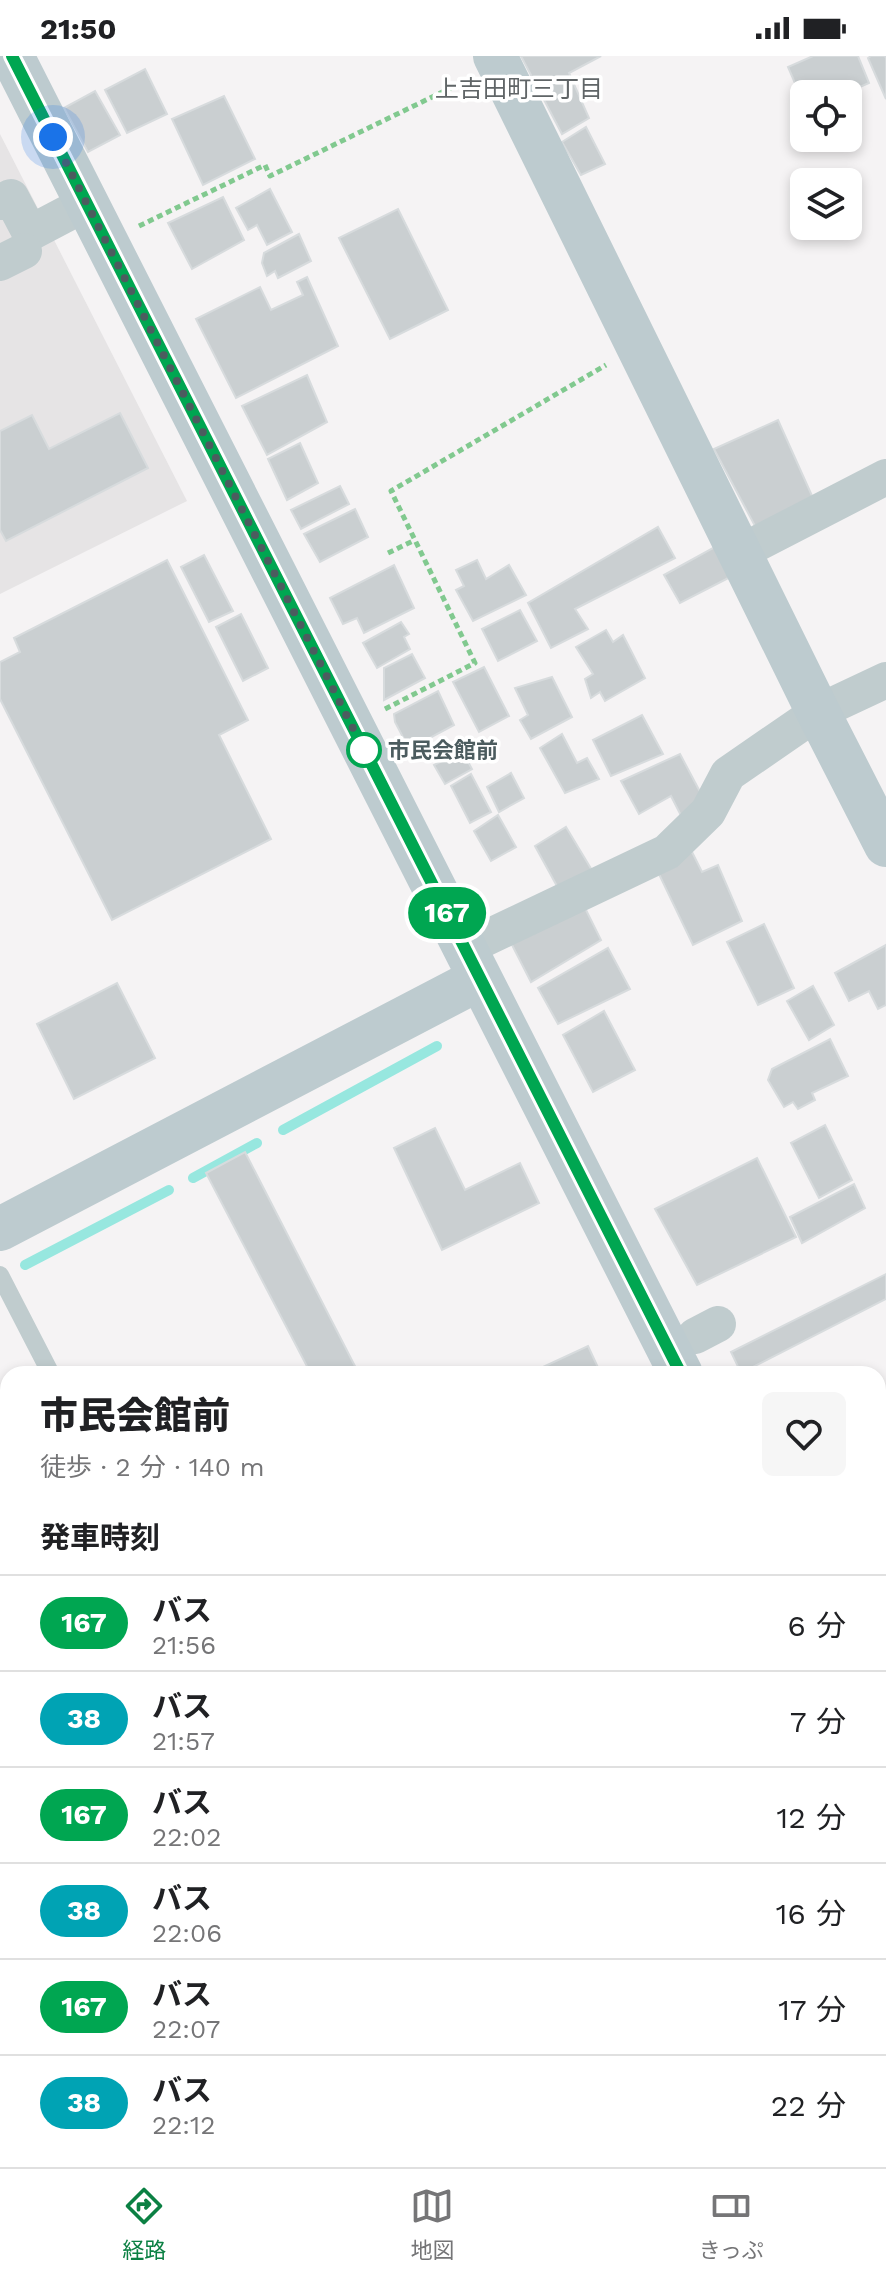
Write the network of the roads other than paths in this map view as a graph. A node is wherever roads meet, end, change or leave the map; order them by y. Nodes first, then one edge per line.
1 (12, 56) edge
2 (497, 60) edge
3 (0, 202) edge
4 (87, 203) junction
5 (886, 477) edge
6 (739, 553) junction
7 (886, 680) edge
8 (818, 712) junction
9 (886, 845) edge
10 (472, 964) junction
11 (0, 1229) edge
12 (0, 1275) edge
13 (698, 1345) edge
14 (47, 1366) edge

1 - 4 main road
2 - 6 main road
3 - 4 street
4 - 10 main road
5 - 6 street
6 - 8 main road
7 - 8 street
8 - 9 main road
8 - 10 street
10 - 11 main road
10 - 13 main road
12 - 14 lane

